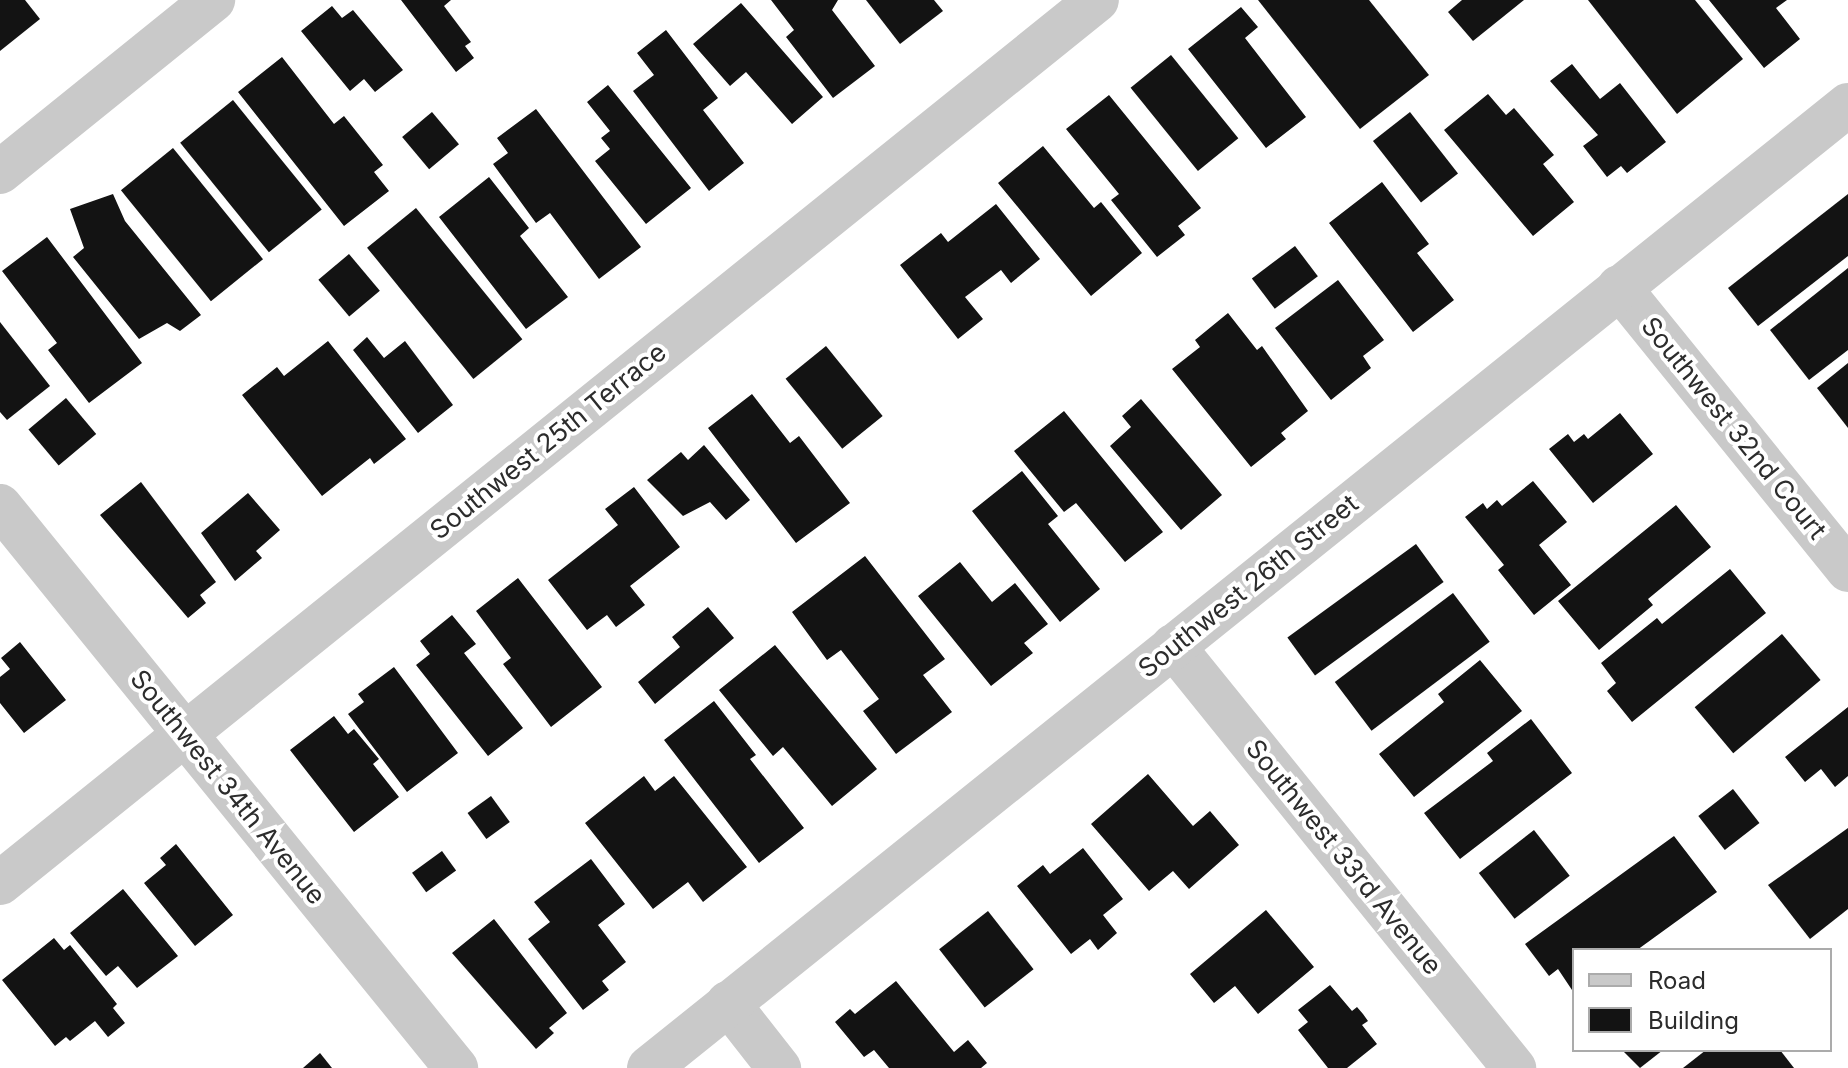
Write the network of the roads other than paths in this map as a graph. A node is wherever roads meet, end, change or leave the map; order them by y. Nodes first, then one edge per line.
1 (213, 0) edge
2 (1097, 0) edge
3 (1848, 105) edge
4 (0, 172) edge
5 (1619, 287) junction
6 (0, 506) edge
7 (1848, 570) edge
8 (1173, 646) junction
9 (185, 735) junction
10 (0, 883) edge
11 (728, 1003) junction
12 (456, 1068) edge
13 (649, 1068) edge
14 (779, 1068) edge
15 (1514, 1068) edge

1 - 4 street
2 - 9 street, Southwest 25th Terrace
3 - 5 street, Southwest 26th Street
5 - 7 street, Southwest 32nd Court
5 - 8 street, Southwest 26th Street
6 - 9 street, Southwest 34th Avenue
8 - 11 street, Southwest 26th Street
8 - 15 street, Southwest 33rd Avenue
9 - 10 street, Southwest 25th Terrace
9 - 12 street, Southwest 34th Avenue
11 - 13 street, Southwest 26th Street
11 - 14 street

